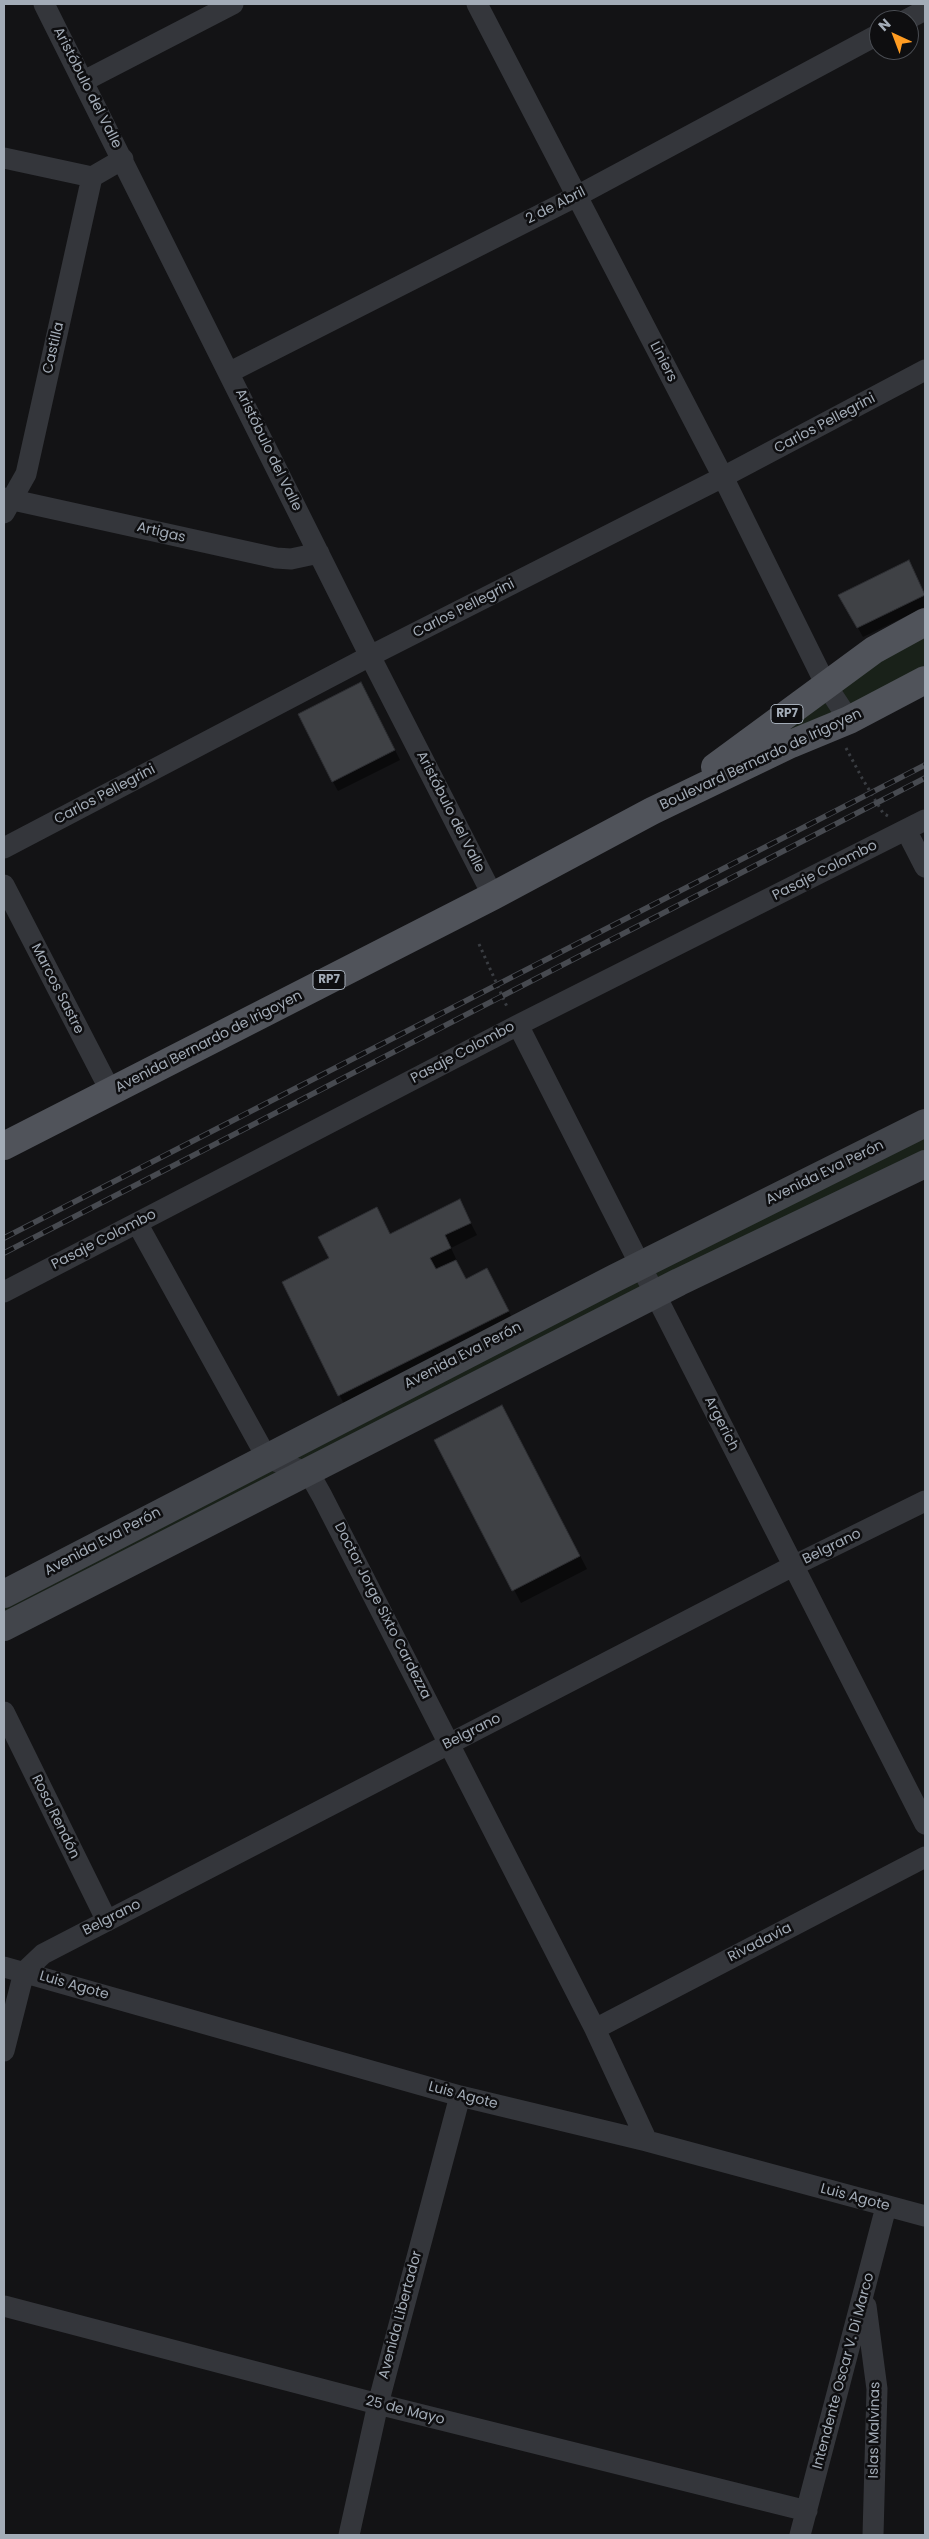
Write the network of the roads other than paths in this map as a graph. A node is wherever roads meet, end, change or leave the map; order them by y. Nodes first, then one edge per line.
1 (44, 4) edge
2 (233, 4) edge
3 (477, 4) edge
4 (869, 39) edge
5 (84, 81) junction
6 (4, 158) edge
7 (123, 159) junction
8 (92, 177) junction
9 (577, 196) junction
10 (925, 370) edge
11 (230, 372) junction
12 (723, 477) junction
13 (7, 503) edge
14 (319, 553) junction
15 (925, 622) edge
16 (370, 656) junction
17 (925, 680) edge
18 (826, 685) junction
19 (849, 720) junction
20 (652, 811) junction
21 (925, 820) edge
22 (906, 830) junction
23 (4, 848) edge
24 (925, 867) edge
25 (4, 885) edge
26 (493, 896) junction
27 (518, 1025) junction
28 (111, 1092) junction
29 (925, 1123) edge
30 (4, 1146) edge
31 (925, 1164) edge
32 (137, 1223) junction
33 (640, 1265) junction
34 (4, 1292) edge
35 (654, 1295) junction
36 (267, 1458) junction
37 (309, 1473) junction
38 (925, 1501) edge
39 (793, 1566) junction
40 (4, 1594) edge
41 (4, 1627) edge
42 (4, 1712) edge
43 (450, 1744) junction
44 (925, 1824) edge
45 (925, 1857) edge
46 (107, 1921) junction
47 (14, 1970) edge
48 (595, 2029) junction
49 (4, 2051) edge
50 (460, 2096) junction
51 (647, 2141) junction
52 (886, 2207) junction
53 (925, 2216) edge
54 (864, 2296) junction
55 (4, 2306) edge
56 (378, 2404) junction
57 (807, 2511) junction
58 (350, 2535) edge
59 (800, 2535) edge
60 (873, 2535) edge

1 - 5 street, Aristóbulo del Valle
2 - 5 street
3 - 9 street, Liniers
4 - 9 street, 2 de Abril
5 - 7 street, Aristóbulo del Valle
6 - 8 street
7 - 8 street
7 - 11 street, Aristóbulo del Valle
8 - 13 street, Castilla
9 - 11 street, 2 de Abril
9 - 12 street, Liniers
10 - 12 street, Carlos Pellegrini
11 - 14 street, Aristóbulo del Valle
12 - 16 street, Carlos Pellegrini
12 - 18 street, Liniers
13 - 14 street, Artigas
14 - 16 street, Aristóbulo del Valle
15 - 18 main road, Boulevard Bernardo de Irigoyen / RP7
16 - 23 street, Carlos Pellegrini
16 - 26 street, Aristóbulo del Valle
17 - 19 main road, Boulevard Bernardo de Irigoyen / RP7
18 - 19 street, Liniers
18 - 20 main road, Boulevard Bernardo de Irigoyen / RP7
19 - 20 main road, Boulevard Bernardo de Irigoyen / RP7
20 - 26 main road, Avenida Bernardo de Irigoyen / RP7
21 - 22 street, Pasaje Colombo
22 - 24 street
22 - 27 street, Pasaje Colombo
25 - 28 street, Marcos Sastre
26 - 28 main road, Avenida Bernardo de Irigoyen / RP7
27 - 32 street, Pasaje Colombo
27 - 33 street, Argerich
28 - 30 main road, Avenida Bernardo de Irigoyen / RP7
29 - 33 street, Avenida Eva Perón
31 - 35 street
32 - 34 street, Pasaje Colombo
32 - 36 street
33 - 35 street, Argerich
33 - 36 street, Avenida Eva Perón
35 - 37 street
35 - 39 street, Argerich
36 - 37 street
36 - 40 street, Avenida Eva Perón
37 - 41 street
37 - 43 street, Doctor Jorge Sixto Cardezza
38 - 39 street, Belgrano
39 - 43 street, Belgrano
39 - 44 street, Argerich
42 - 46 street, Rosa Rendón
43 - 46 street, Belgrano
43 - 48 street, Doctor Jorge Sixto Cardezza
45 - 48 street, Rivadavia
46 - 47 street, Belgrano
47 - 49 street
47 - 50 street, Luis Agote
48 - 51 street, Doctor Jorge Sixto Cardezza
50 - 51 street, Luis Agote
50 - 56 street, Avenida Libertador
51 - 52 street, Luis Agote
52 - 53 street, Luis Agote
52 - 54 street, Intendente Oscar V. Di Marco
54 - 57 street, Intendente Oscar V. Di Marco
54 - 60 street, Islas Malvinas
55 - 56 street, 25 de Mayo
56 - 57 street, 25 de Mayo
56 - 58 street, Avenida Libertador
57 - 59 street, Intendente Oscar V. Di Marco

